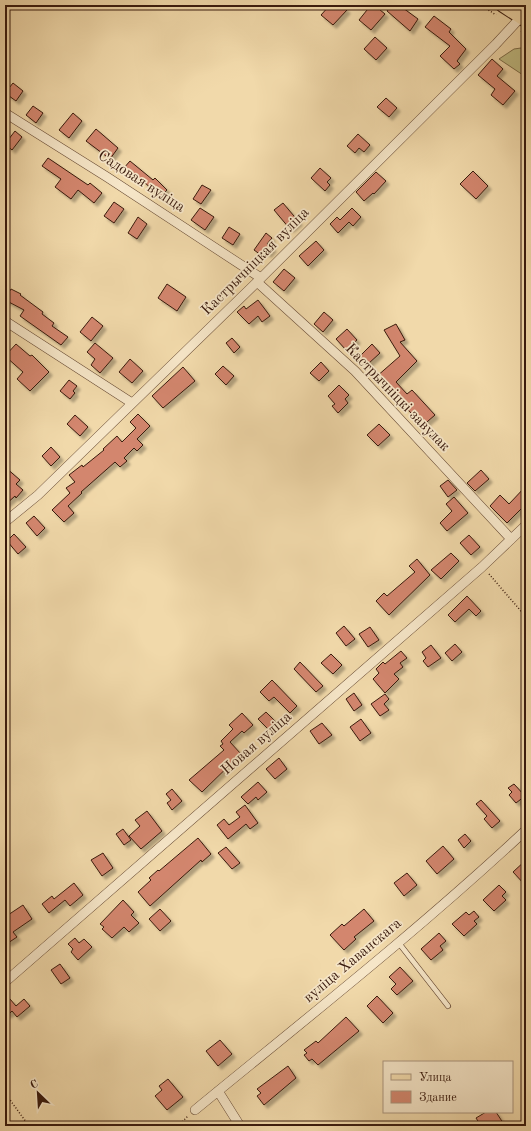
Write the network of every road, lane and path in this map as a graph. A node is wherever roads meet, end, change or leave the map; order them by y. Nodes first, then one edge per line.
1 (503, 5) edge
2 (523, 18) edge
3 (5, 113) edge
4 (259, 280) junction
5 (5, 321) edge
6 (132, 403) junction
7 (5, 522) edge
8 (526, 526) edge
9 (511, 539) junction
10 (482, 567) junction
11 (526, 617) edge
12 (526, 830) edge
13 (398, 942) junction
14 (5, 982) edge
15 (448, 1006) dead end
16 (218, 1091) junction
17 (5, 1093) edge
18 (195, 1110) joint
19 (29, 1126) edge
20 (178, 1126) edge
21 (240, 1126) edge

1 - 2 main road
2 - 4 street, Кастрычніцкая вуліца
3 - 4 street, Садовая вуліца
4 - 6 street, Кастрычніцкая вуліца
4 - 9 street, Кастрычніцкі завулак
5 - 6 street
6 - 7 street, Кастрычніцкая вуліца
8 - 9 street, Новая вуліца
9 - 10 street, Новая вуліца
10 - 11 path
10 - 14 street, Новая вуліца
12 - 13 street, вуліца Хаванскага
13 - 15 lane
13 - 16 street, вуліца Хаванскага
16 - 18 street, вуліца Хаванскага
16 - 21 street
17 - 19 path
18 - 20 path

